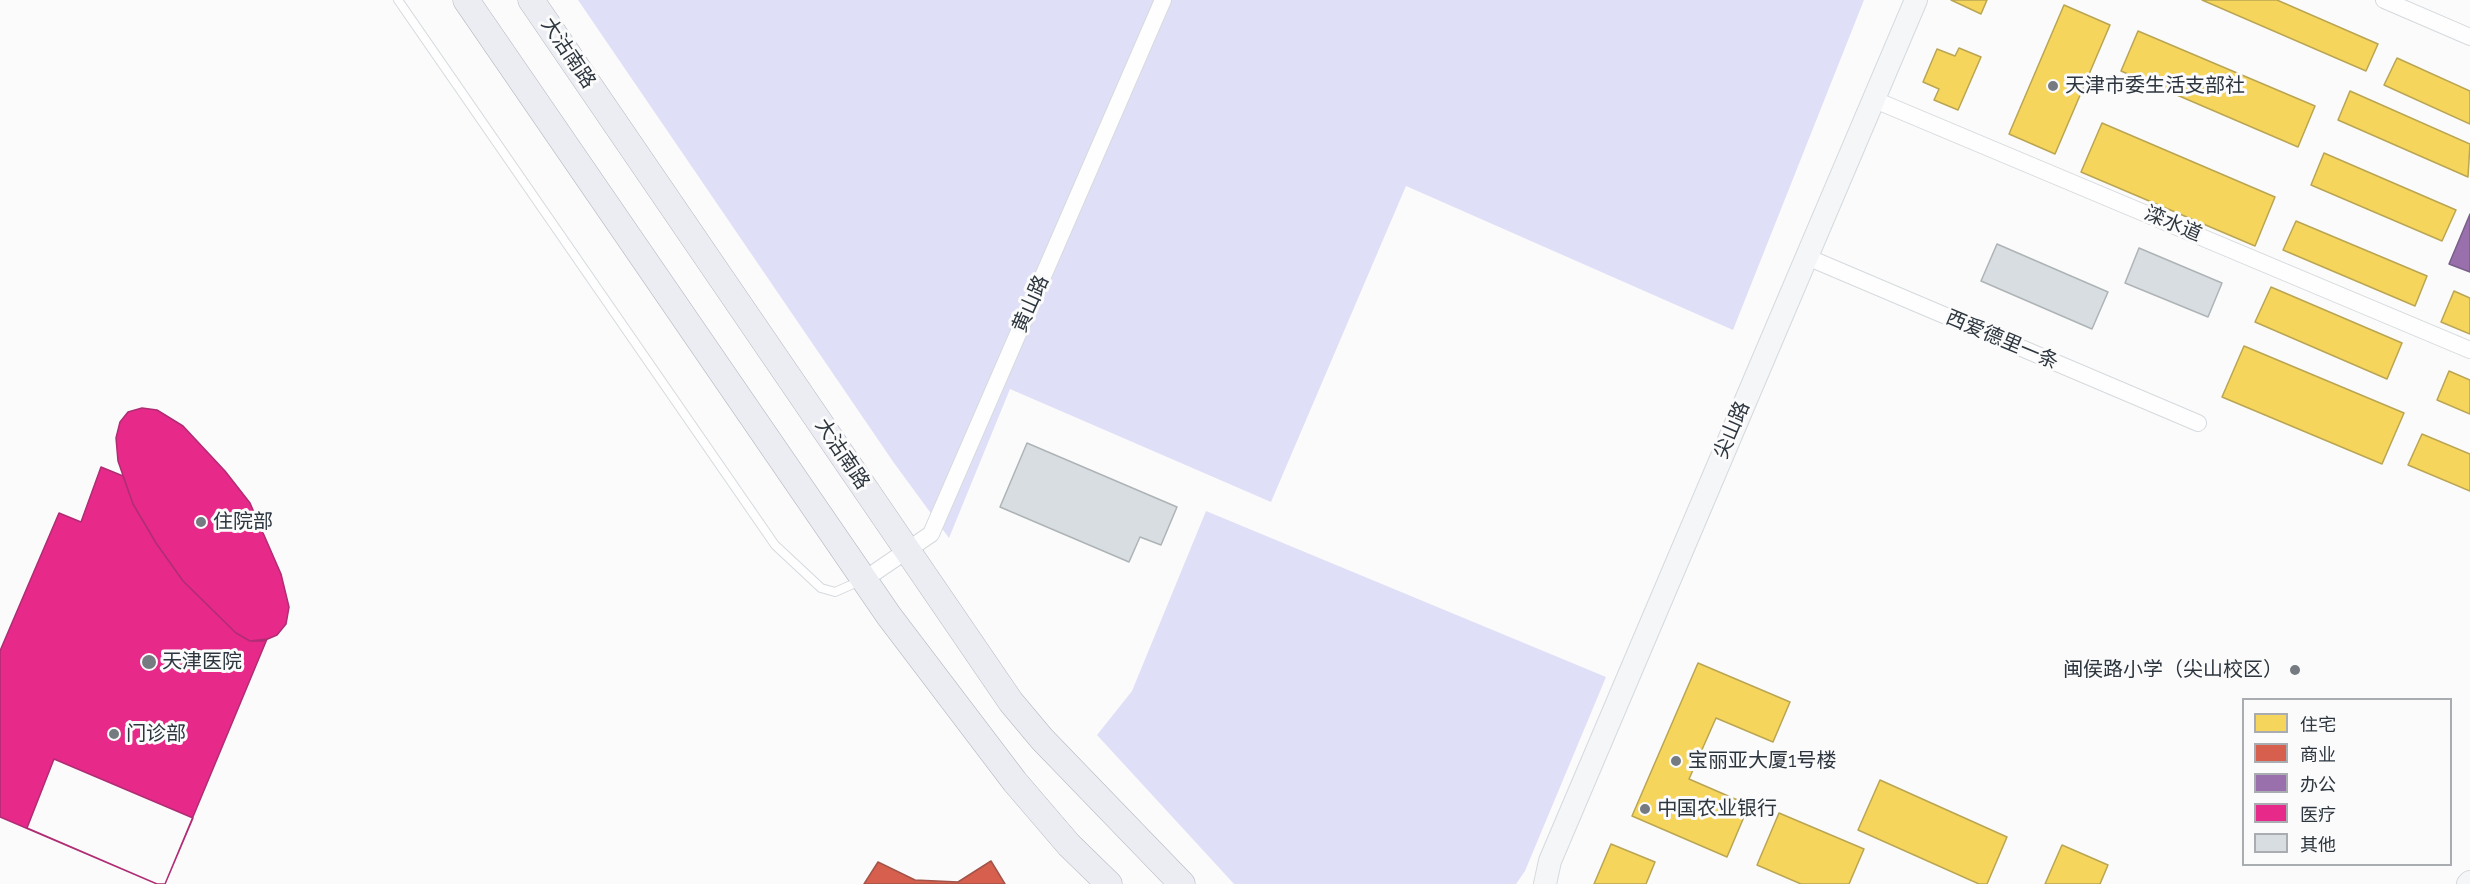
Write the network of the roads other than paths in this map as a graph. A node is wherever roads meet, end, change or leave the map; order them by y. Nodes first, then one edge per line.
1 (398, 0) edge
2 (466, 0) edge
3 (531, 0) edge
4 (1163, 0) edge
5 (1916, 0) edge
6 (2384, 0) edge
7 (2470, 37) edge
8 (1875, 100) junction
9 (1807, 257) junction
10 (2470, 350) edge
11 (2198, 423) dead end
12 (907, 552) junction
13 (865, 579) junction
14 (1070, 844) junction
15 (1550, 861) junction
16 (1096, 884) edge
17 (1109, 884) edge
18 (1182, 884) edge
19 (1532, 884) edge
20 (1545, 884) edge

1 - 13 lane
2 - 13 main road
3 - 12 main road, 大沽南路
4 - 12 street, 黄山路
5 - 8 main road, 尖山路
6 - 7 street
8 - 9 main road, 尖山路
8 - 10 street, 滦水道
9 - 11 street, 西爱德里一条
9 - 15 main road, 尖山路
12 - 13 street, 黄山路
12 - 18 main road, 大沽南路
13 - 14 main road
14 - 16 main road
14 - 17 main road
15 - 19 main road, 尖山路
15 - 20 main road, 尖山路

